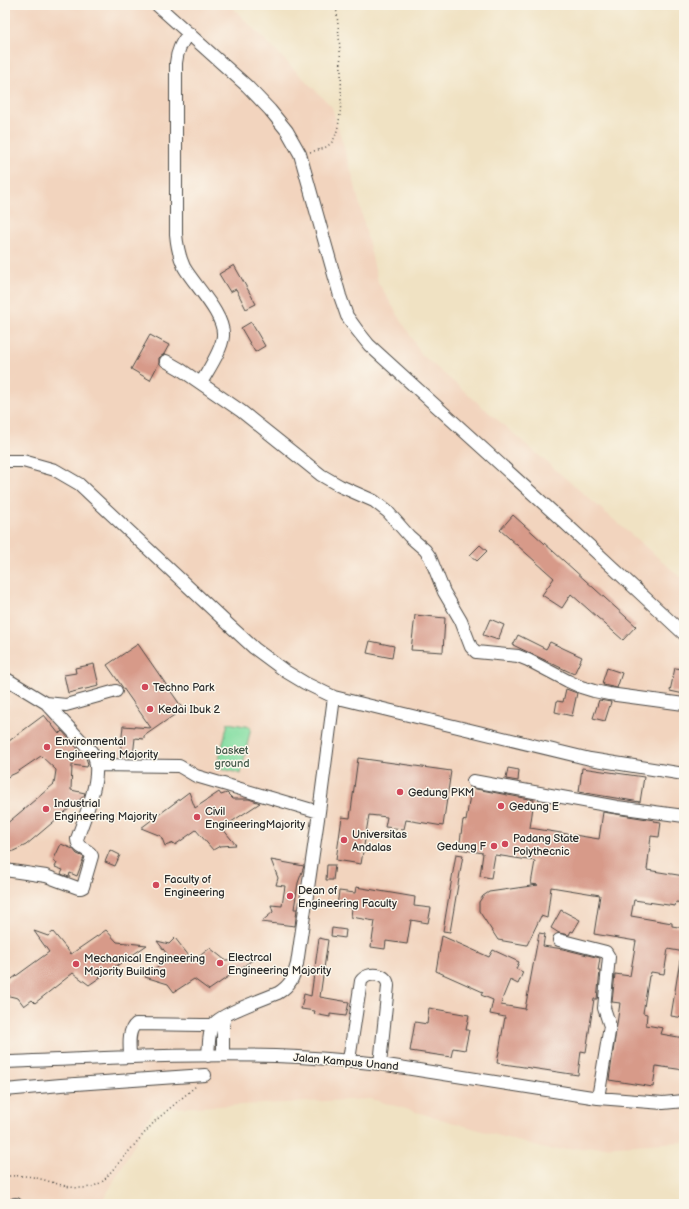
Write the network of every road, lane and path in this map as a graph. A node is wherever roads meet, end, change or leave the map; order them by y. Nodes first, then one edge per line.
1 (157, 5) edge
2 (336, 5) edge
3 (188, 34) junction
4 (300, 154) junction
5 (166, 361) dead end
6 (201, 383) junction
7 (5, 461) edge
8 (684, 634) edge
9 (5, 678) edge
10 (116, 691) dead end
11 (334, 696) junction
12 (46, 703) junction
13 (684, 704) edge
14 (96, 765) junction
15 (684, 774) edge
16 (473, 781) dead end
17 (319, 812) junction
18 (684, 816) edge
19 (5, 870) edge
20 (558, 940) dead end
21 (220, 1022) junction
22 (208, 1056) junction
23 (223, 1056) junction
24 (130, 1057) junction
25 (349, 1060) junction
26 (5, 1062) edge
27 (380, 1064) junction
28 (205, 1075) joint
29 (5, 1090) edge
30 (598, 1098) junction
31 (684, 1101) edge
32 (5, 1176) edge

1 - 3 street
2 - 4 path
3 - 4 street
3 - 6 street
4 - 8 street
5 - 6 street
6 - 13 street
7 - 11 street
9 - 12 street
10 - 12 street
11 - 15 street
11 - 17 street
12 - 14 street
14 - 17 street
14 - 19 street
16 - 18 street
17 - 21 street
20 - 30 street
21 - 22 street
21 - 23 street
21 - 24 street
22 - 23 street, Jalan Kampus Unand
22 - 24 street, Jalan Kampus Unand
23 - 25 street, Jalan Kampus Unand
24 - 26 street, Jalan Kampus Unand
25 - 27 street, Jalan Kampus Unand
25 - 27 street
27 - 30 street, Jalan Kampus Unand
28 - 29 street
28 - 32 path
30 - 31 street, Jalan Kampus Unand

